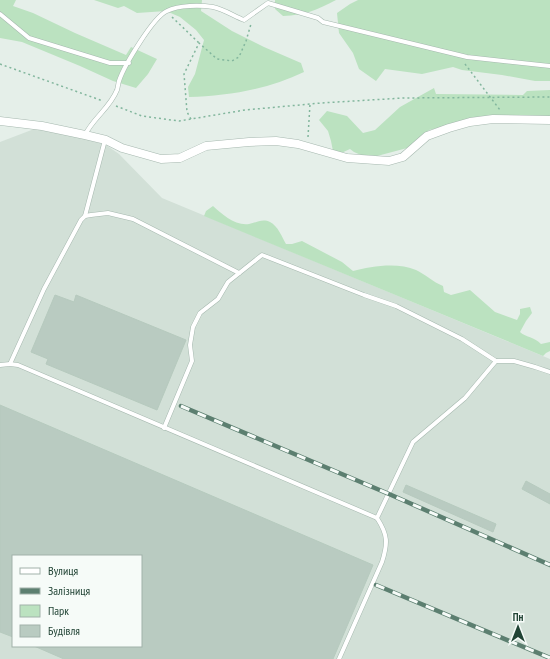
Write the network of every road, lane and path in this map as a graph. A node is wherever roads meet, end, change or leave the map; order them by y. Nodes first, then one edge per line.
1 (166, 11) junction
2 (0, 14) edge
3 (251, 23) dead end
4 (199, 43) junction
5 (458, 54) junction
6 (128, 63) junction
7 (0, 64) edge
8 (550, 66) edge
9 (550, 97) edge
10 (491, 98) junction
11 (110, 104) junction
12 (310, 104) junction
13 (191, 119) junction
14 (508, 119) junction
15 (550, 120) edge
16 (0, 121) edge
17 (84, 135) junction
18 (105, 140) junction
19 (307, 147) junction
20 (85, 216) junction
21 (239, 273) junction
22 (496, 361) junction
23 (10, 364) junction
24 (0, 365) edge
25 (550, 372) edge
26 (164, 428) junction
27 (377, 518) junction
28 (339, 659) edge

1 - 4 path
1 - 5 lane
1 - 6 lane
2 - 6 lane
3 - 4 path
4 - 13 path
5 - 8 lane
5 - 10 path
6 - 11 lane
7 - 11 path
9 - 10 path
10 - 12 path
10 - 14 path
11 - 13 path
11 - 17 lane
12 - 13 path
12 - 19 path
14 - 15 street
14 - 19 street
16 - 17 street
17 - 18 street
18 - 19 street
18 - 20 lane
20 - 21 lane
20 - 23 lane
21 - 22 lane
21 - 26 lane
22 - 25 lane
22 - 27 lane
23 - 24 lane
23 - 26 lane
26 - 27 lane
27 - 28 lane

